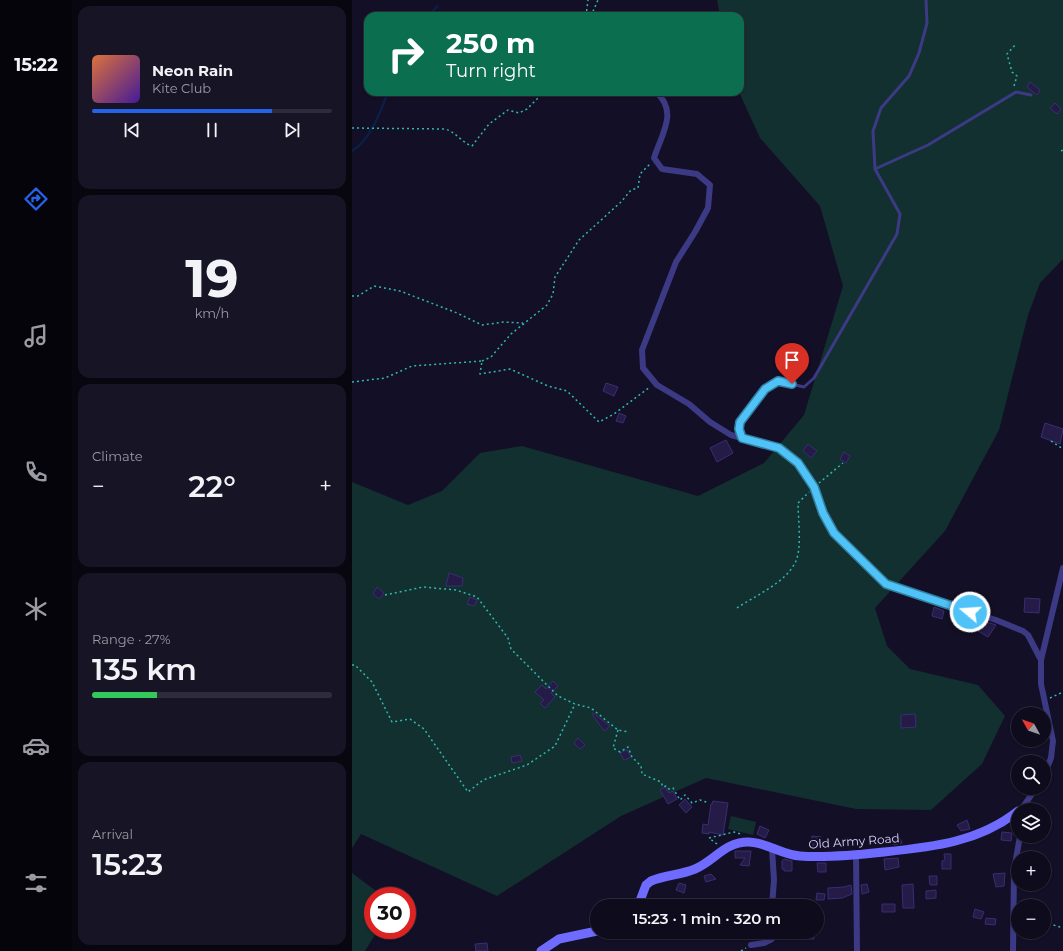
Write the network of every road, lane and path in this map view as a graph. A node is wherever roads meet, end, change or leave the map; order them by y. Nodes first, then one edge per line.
1 (588, 0) edge
2 (598, 0) edge
3 (926, 0) edge
4 (586, 12) edge
5 (593, 12) edge
6 (1015, 45) dead end
7 (1013, 90) dead end
8 (1031, 95) dead end
9 (540, 96) edge
10 (661, 96) edge
11 (352, 128) edge
12 (654, 158) junction
13 (875, 169) junction
14 (352, 296) edge
15 (523, 323) junction
16 (482, 361) junction
17 (352, 382) edge
18 (657, 385) junction
19 (742, 438) junction
20 (1051, 441) dead end
21 (1063, 449) edge
22 (843, 463) dead end
23 (814, 487) junction
24 (1063, 568) edge
25 (385, 595) dead end
26 (737, 608) dead end
27 (1041, 660) junction
28 (352, 665) edge
29 (1063, 692) edge
30 (1045, 700) junction
31 (575, 704) junction
32 (618, 730) junction
33 (629, 732) dead end
34 (1051, 758) edge
35 (709, 803) dead end
36 (1011, 817) edge
37 (1019, 843) edge
38 (772, 848) junction
39 (856, 855) junction
40 (641, 899) edge
41 (773, 899) edge
42 (1051, 924) edge
43 (1063, 928) edge
44 (590, 933) edge
45 (772, 939) edge
46 (751, 945) dead end
47 (541, 951) edge
48 (857, 951) edge
49 (1013, 951) edge

1 - 4 path
2 - 5 path
3 - 13 lane
6 - 7 path
8 - 13 lane
9 - 11 path
10 - 12 street
12 - 15 path
12 - 18 street
13 - 19 lane
14 - 15 path
15 - 16 path
16 - 17 path
16 - 18 path
18 - 19 street
19 - 23 street
20 - 21 path
22 - 23 path
23 - 26 path
23 - 27 street
24 - 27 street
25 - 31 path
27 - 30 street
28 - 31 path
29 - 30 path
30 - 34 street
31 - 32 path
32 - 33 path
32 - 35 path
36 - 39 street, Old Army Road
37 - 49 street
38 - 39 street, Old Army Road
38 - 40 street, Old Army Road
38 - 41 street
39 - 48 street
42 - 43 path
44 - 47 street
45 - 46 street

